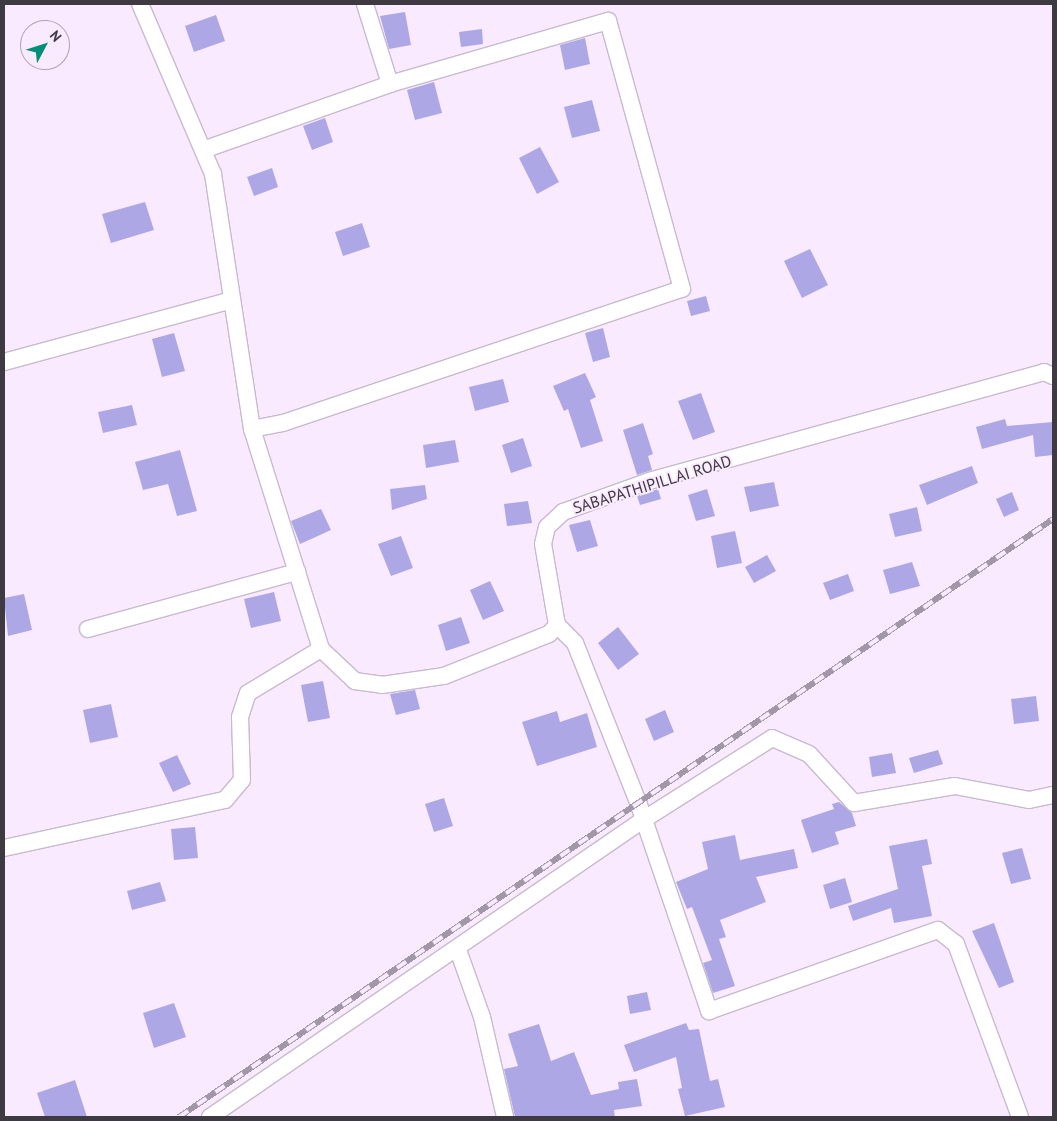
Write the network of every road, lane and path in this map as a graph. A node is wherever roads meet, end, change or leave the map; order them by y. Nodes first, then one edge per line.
1 (140, 4) edge
2 (365, 4) edge
3 (390, 84) junction
4 (203, 150) junction
5 (232, 300) junction
6 (4, 362) edge
7 (1053, 376) edge
8 (252, 429) junction
9 (297, 572) junction
10 (557, 625) junction
11 (88, 629) dead end
12 (321, 649) junction
13 (1053, 795) edge
14 (644, 820) junction
15 (4, 848) edge
16 (458, 950) junction
17 (210, 1117) edge
18 (505, 1117) edge
19 (1020, 1117) edge

1 - 4 street
2 - 3 street
3 - 4 street
3 - 8 street
4 - 5 street
5 - 6 street
5 - 8 street
7 - 10 street, SABAPATHIPILLAI ROAD
8 - 9 street
9 - 11 street
9 - 12 street
10 - 12 street
10 - 14 street
12 - 15 street
13 - 14 street
14 - 16 street
14 - 19 street
16 - 17 street
16 - 18 street

